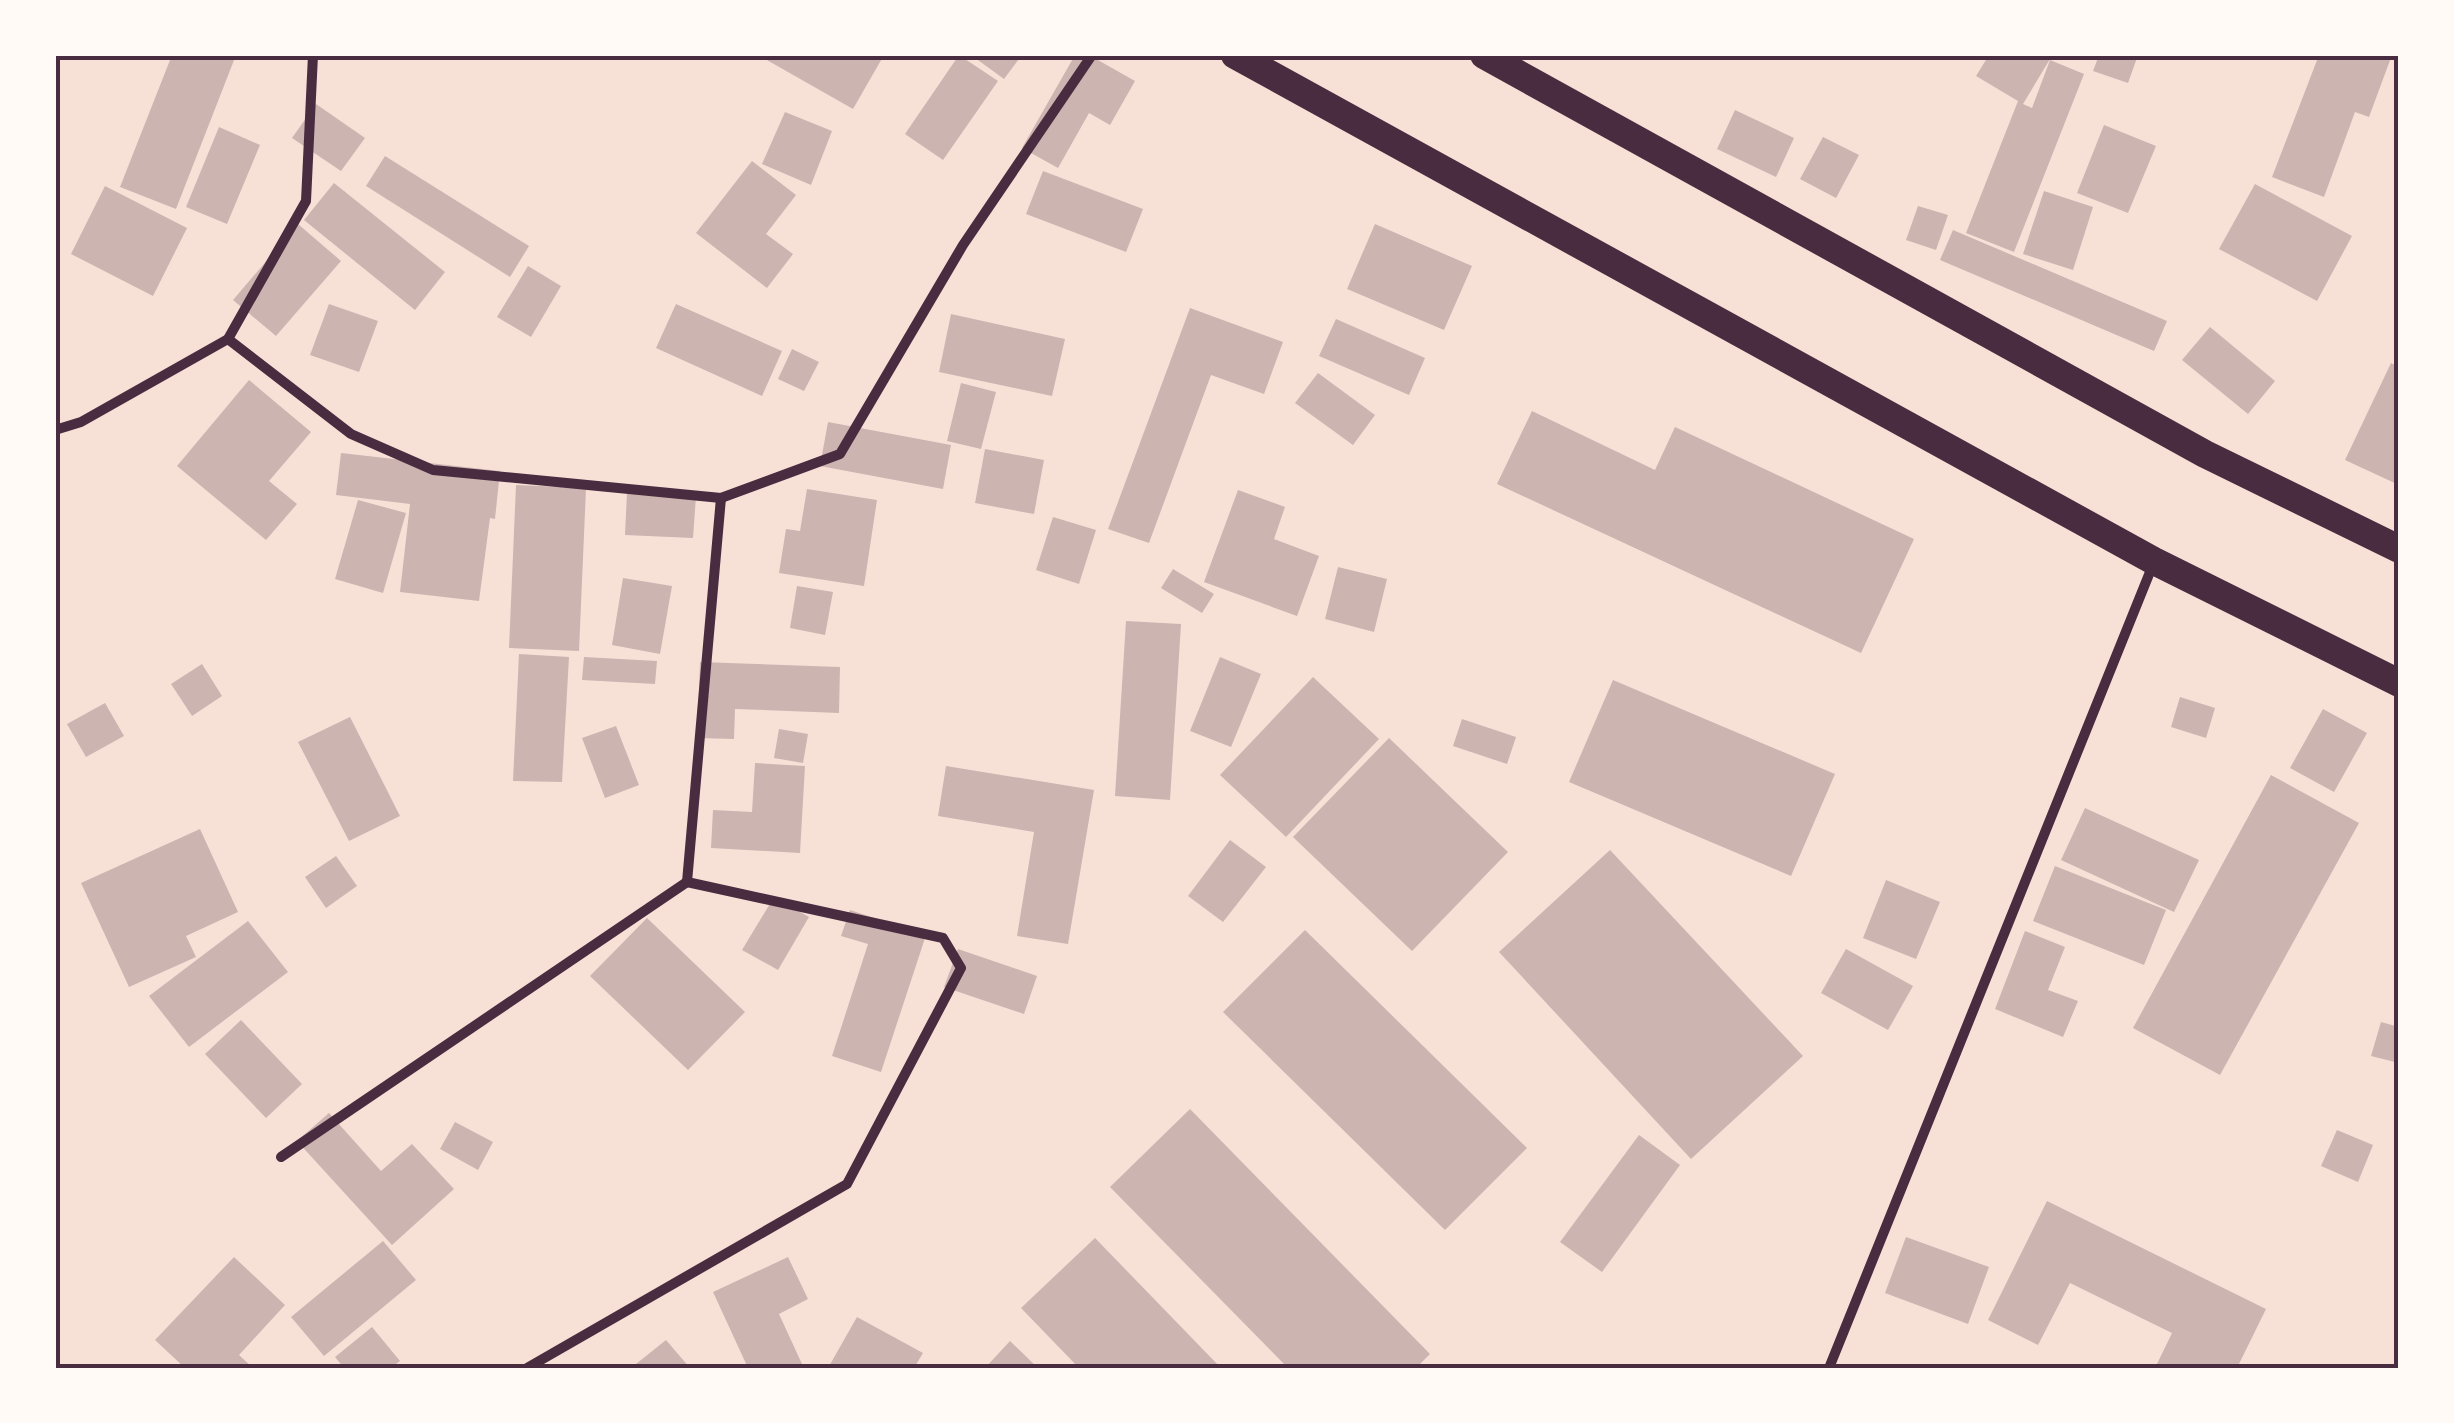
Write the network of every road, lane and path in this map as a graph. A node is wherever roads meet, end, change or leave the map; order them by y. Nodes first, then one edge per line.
1 (313, 55) edge
2 (1092, 55) edge
3 (1235, 55) edge
4 (1484, 55) edge
5 (228, 339) junction
6 (55, 430) edge
7 (722, 498) junction
8 (2399, 549) edge
9 (2154, 561) junction
10 (2399, 683) edge
11 (687, 882) junction
12 (281, 1156) dead end
13 (527, 1368) edge
14 (1829, 1368) edge

1 - 5 street
2 - 7 street
3 - 9 highway
4 - 8 highway
5 - 6 street
5 - 7 street
7 - 11 street
9 - 10 highway
9 - 14 street
11 - 12 street
11 - 13 street

